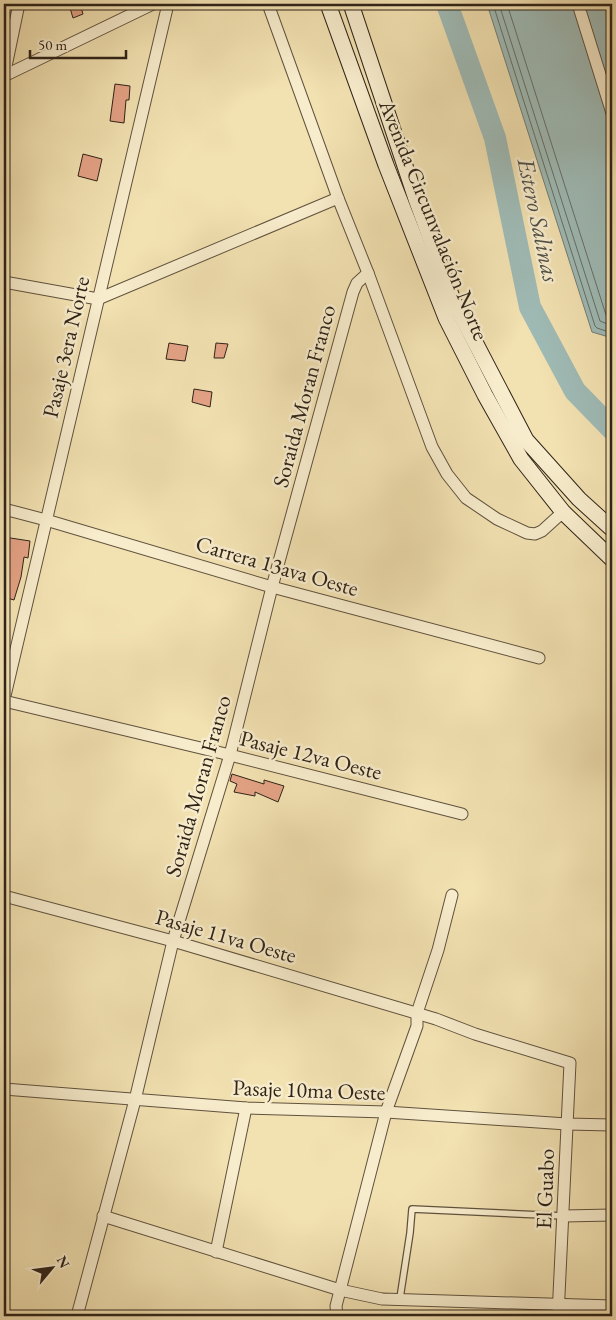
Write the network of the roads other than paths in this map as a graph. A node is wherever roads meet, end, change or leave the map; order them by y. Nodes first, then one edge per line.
1 (20, 4) edge
2 (153, 4) edge
3 (168, 4) edge
4 (268, 4) edge
5 (328, 4) edge
6 (351, 4) edge
7 (578, 4) edge
8 (4, 76) edge
9 (612, 112) edge
10 (338, 198) junction
11 (427, 250) junction
12 (368, 273) junction
13 (4, 282) edge
14 (98, 299) junction
15 (4, 509) edge
16 (563, 512) junction
17 (46, 520) junction
18 (612, 529) edge
19 (612, 559) edge
20 (272, 587) junction
21 (539, 658) dead end
22 (4, 700) edge
23 (230, 755) junction
24 (462, 814) dead end
25 (452, 895) dead end
26 (4, 896) edge
27 (173, 940) junction
28 (416, 1013) junction
29 (570, 1063) joint
30 (4, 1089) edge
31 (135, 1100) junction
32 (246, 1108) junction
33 (386, 1112) junction
34 (567, 1124) junction
35 (612, 1125) edge
36 (612, 1215) edge
37 (103, 1216) junction
38 (564, 1216) junction
39 (216, 1252) junction
40 (340, 1290) junction
41 (400, 1298) junction
42 (559, 1304) junction
43 (612, 1306) edge
44 (76, 1316) edge
45 (337, 1316) edge
46 (558, 1316) edge

1 - 8 street
2 - 8 street
3 - 14 street, Pasaje 3era Norte
4 - 10 street
5 - 11 main road, Avenida Circunvalación Norte
6 - 11 main road, Avenida Circunvalación Norte
7 - 9 street
10 - 12 street
10 - 14 street
11 - 16 main road, Avenida Circunvalación Norte
11 - 18 main road, Avenida Circunvalación Norte
12 - 16 street
12 - 20 street, Soraida Moran Franco
13 - 14 street
14 - 17 street, Pasaje 3era Norte
15 - 17 street, Carrera 13ava Oeste
16 - 19 main road, Avenida Circunvalación Norte
17 - 20 street, Carrera 13ava Oeste
17 - 22 street, Pasaje 3era Norte
20 - 21 street, Carrera 13ava Oeste
20 - 23 street, Soraida Moran Franco
22 - 23 street, Pasaje 12va Oeste
23 - 24 street, Pasaje 12va Oeste
23 - 27 street, Soraida Moran Franco
25 - 28 street
26 - 27 street, Pasaje 11va Oeste
27 - 28 street, Pasaje 11va Oeste
27 - 31 street, Soraida Moran Franco
28 - 29 street, Pasaje 11va Oeste
28 - 33 street
29 - 34 street, El Guabo
30 - 31 street, Pasaje 10ma Oeste
31 - 32 street, Pasaje 10ma Oeste
31 - 37 street, Soraida Moran Franco
32 - 33 street, Pasaje 10ma Oeste
32 - 39 street
33 - 34 street, Pasaje 10ma Oeste
33 - 40 street
34 - 35 street, Pasaje 10ma Oeste
34 - 38 street, El Guabo
36 - 38 street
37 - 39 street
37 - 44 street, Soraida Moran Franco
38 - 41 lane
38 - 42 street, El Guabo
39 - 40 street
40 - 41 street
40 - 45 street
41 - 42 street
42 - 43 street
42 - 46 street, El Guabo

